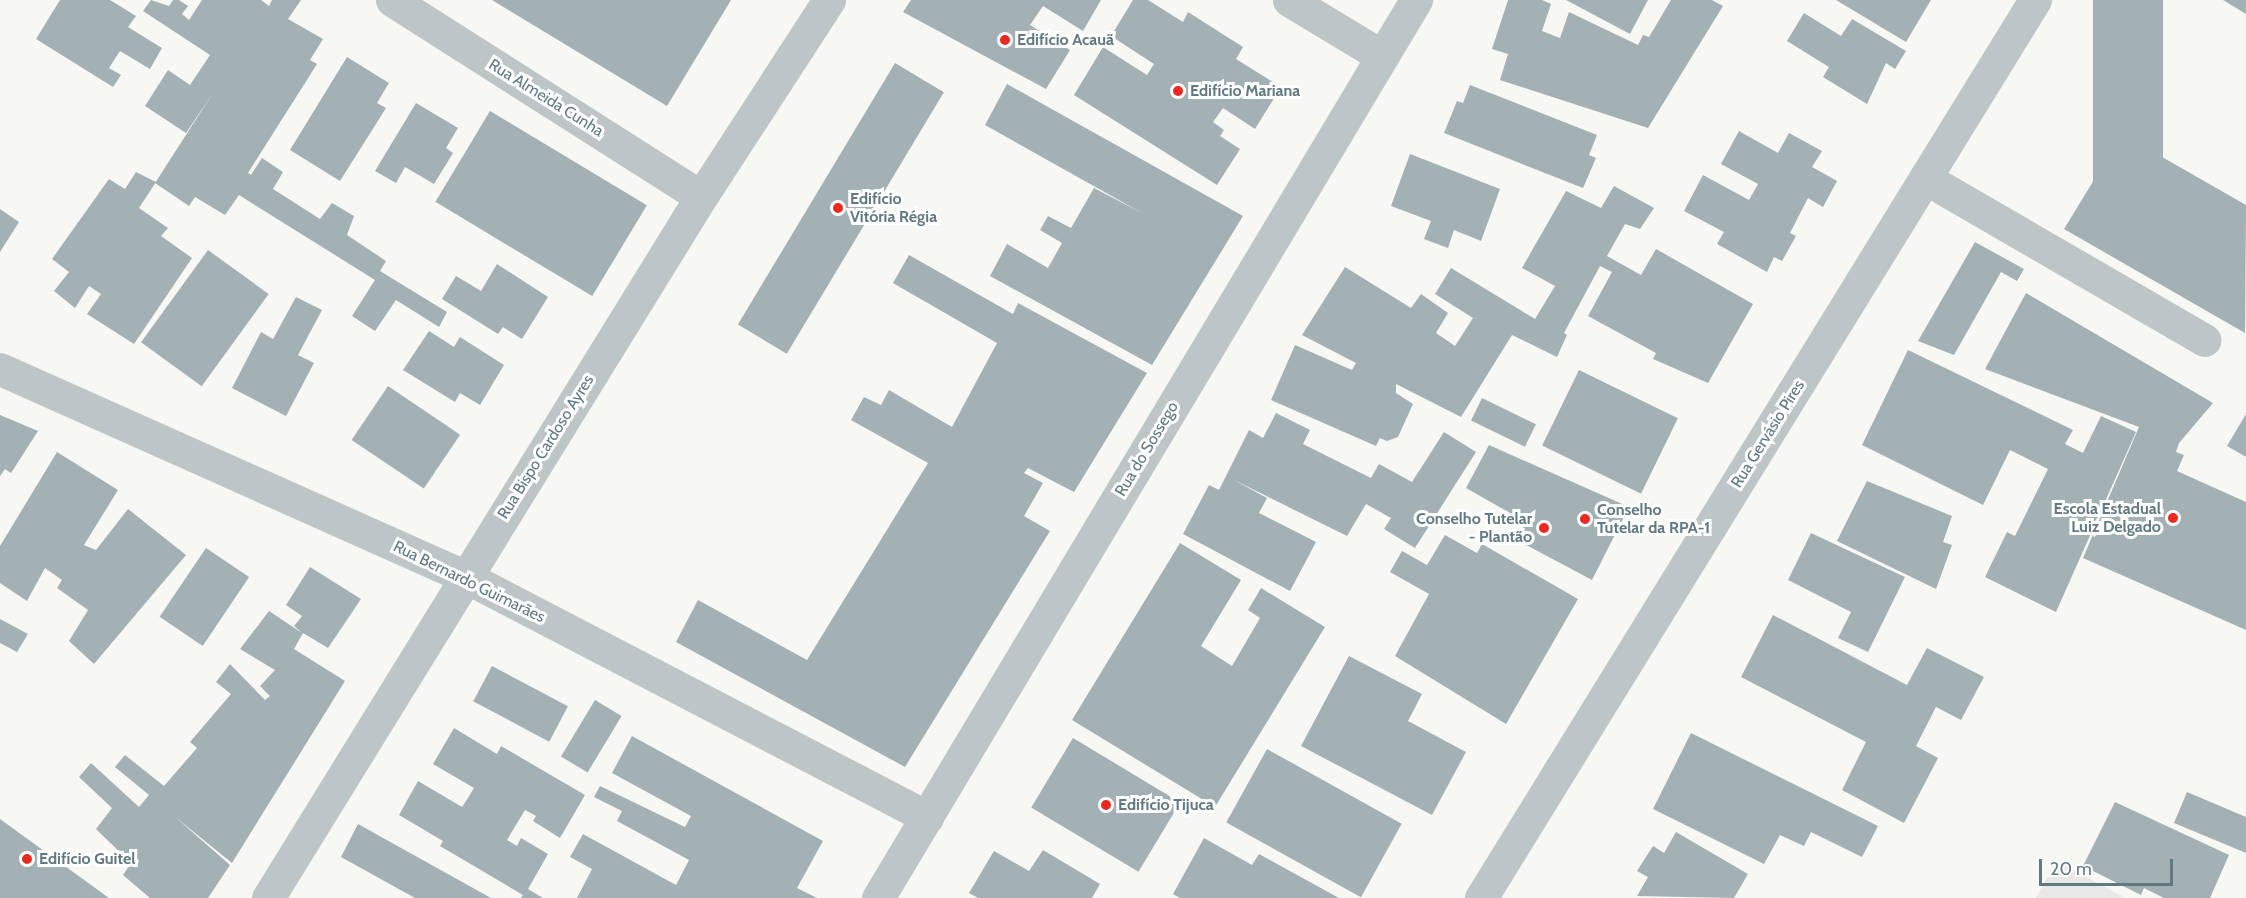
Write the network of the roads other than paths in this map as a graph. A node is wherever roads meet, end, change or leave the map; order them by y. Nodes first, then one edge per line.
1 (392, 0) edge
2 (829, 0) edge
3 (1289, 0) edge
4 (1416, 0) edge
5 (2035, 0) edge
6 (1382, 56) junction
7 (1925, 178) junction
8 (700, 197) junction
9 (2205, 340) dead end
10 (0, 369) edge
11 (466, 577) junction
12 (927, 817) junction
13 (268, 898) edge
14 (878, 898) edge
15 (1481, 898) edge

1 - 8 street, Rua Almeida Cunha
2 - 8 street, Rua Bispo Cardoso Ayres
3 - 6 street
4 - 6 street, Rua do Sossego
5 - 7 street, Rua Gervásio Pires
6 - 12 street, Rua do Sossego
7 - 9 street
7 - 15 street, Rua Gervásio Pires
8 - 11 street, Rua Bispo Cardoso Ayres
10 - 11 street, Rua Bernardo Guimarães
11 - 12 street, Rua Bernardo Guimarães
11 - 13 street, Rua Bispo Cardoso Ayres
12 - 14 street, Rua do Sossego

